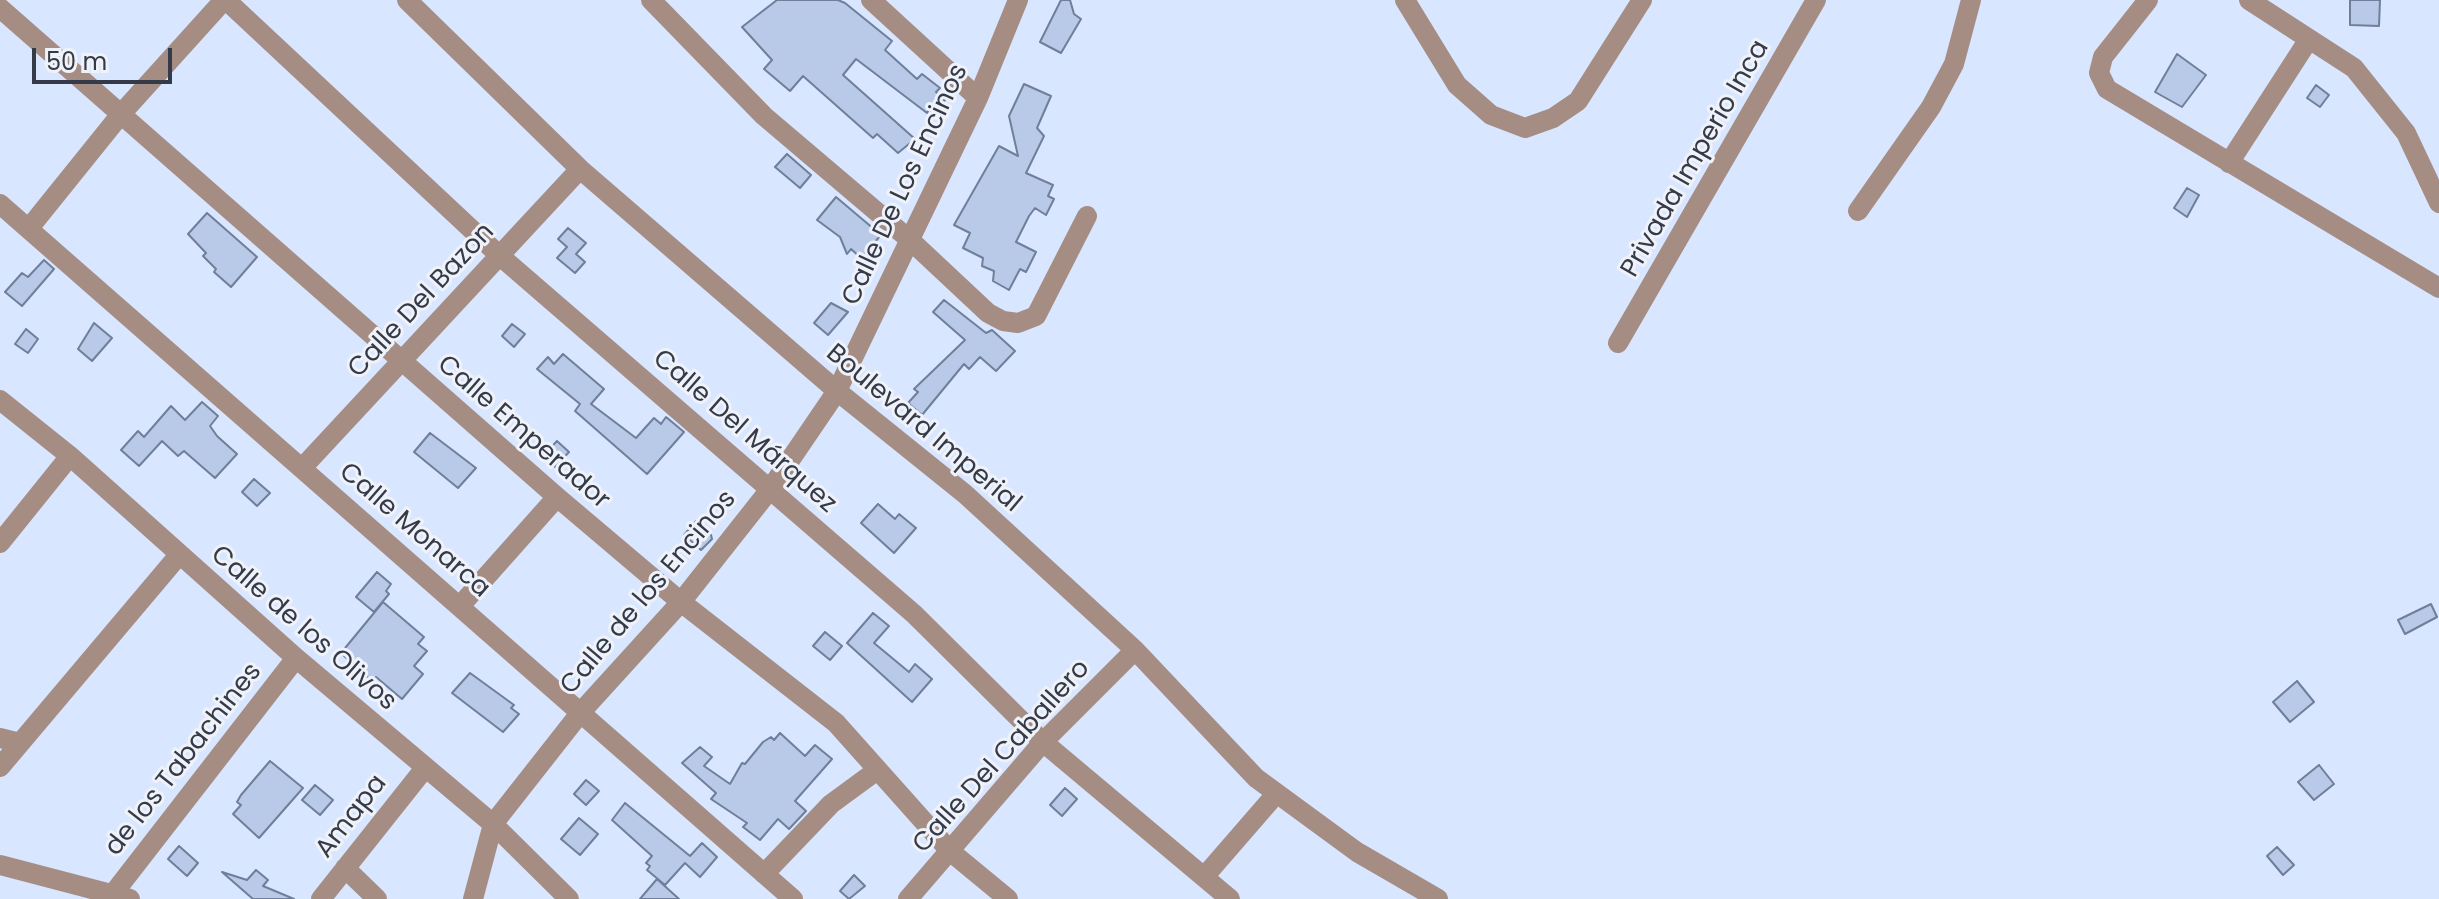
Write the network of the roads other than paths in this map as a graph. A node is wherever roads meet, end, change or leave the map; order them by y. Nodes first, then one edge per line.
1 (225, 0) edge
2 (407, 0) edge
3 (651, 0) edge
4 (871, 0) edge
5 (1018, 0) edge
6 (1405, 0) edge
7 (1642, 0) edge
8 (1816, 0) edge
9 (1971, 0) edge
10 (2148, 0) edge
11 (2249, 0) edge
12 (0, 8) edge
13 (2309, 39) junction
14 (978, 98) junction
15 (121, 114) junction
16 (2229, 163) junction
17 (580, 169) junction
18 (2439, 203) edge
19 (0, 204) edge
20 (1858, 211) dead end
21 (1087, 216) dead end
22 (30, 227) junction
23 (910, 240) junction
24 (500, 256) junction
25 (2439, 288) edge
26 (1618, 343) dead end
27 (401, 362) junction
28 (837, 391) junction
29 (0, 400) edge
30 (70, 456) junction
31 (302, 468) junction
32 (771, 488) junction
33 (557, 497) junction
34 (0, 543) edge
35 (179, 555) junction
36 (681, 602) junction
37 (460, 606) junction
38 (1135, 650) junction
39 (296, 658) junction
40 (581, 712) junction
41 (10, 740) edge
42 (1043, 742) junction
43 (0, 767) edge
44 (425, 768) junction
45 (876, 771) junction
46 (1276, 794) junction
47 (493, 824) junction
48 (951, 852) junction
49 (0, 865) edge
50 (345, 868) junction
51 (764, 874) junction
52 (1204, 877) junction
53 (1408, 893) edge
54 (121, 896) edge
55 (321, 899) edge
56 (377, 899) edge
57 (473, 899) edge
58 (569, 899) edge
59 (793, 899) edge
60 (908, 899) edge
61 (1008, 899) edge
62 (1230, 899) edge
63 (1438, 899) edge

1 - 15 street
1 - 24 street, Calle Del Márquez
2 - 17 street, Boulevard Imperial
3 - 23 street
4 - 14 street
5 - 14 street, Calle De Los Encinos
6 - 7 street
8 - 26 street, Privada Imperio Inca
9 - 20 street
10 - 16 street
11 - 13 street
12 - 15 street, Calle Emperador
13 - 16 street
13 - 18 street
14 - 23 street, Calle De Los Encinos
15 - 22 street
15 - 27 street, Calle Emperador
16 - 25 street
17 - 24 street, Calle Del Bazon
17 - 28 street, Boulevard Imperial
19 - 22 street, Calle Monarca
21 - 23 street
22 - 31 street, Calle Monarca
23 - 28 street, Calle De Los Encinos
24 - 27 street, Calle Del Bazon
24 - 32 street, Calle Del Márquez
27 - 31 street, Calle Del Bazon
27 - 33 street, Calle Emperador
28 - 32 street, Calle de los Encinos
28 - 38 street, Boulevard Imperial
29 - 30 street, Calle de los Olivos
30 - 34 street
30 - 35 street, Calle de los Olivos
31 - 37 street, Calle Monarca
32 - 36 street, Calle de los Encinos
32 - 42 street, Calle Del Márquez
33 - 36 street, Calle Emperador
33 - 37 street
35 - 39 street, Calle de los Olivos
35 - 41 street
36 - 40 street, Calle de los Encinos
36 - 45 street, Calle Emperador
37 - 40 street, Calle Monarca
38 - 42 street, Calle Del Caballero
38 - 46 street, Boulevard Imperial
39 - 44 street, Calle de los Olivos
39 - 54 street, de los Tabachines
40 - 47 street, Calle de los Encinos
40 - 51 street, Calle Monarca
41 - 43 street
42 - 48 street, Calle Del Caballero
42 - 52 street, Calle Del Márquez
44 - 47 street, Calle de los Olivos
44 - 50 street, Amapa
45 - 48 street, Calle Emperador
45 - 51 street
46 - 52 street
46 - 53 street, Boulevard Imperial
47 - 57 street
47 - 58 street, Calle de los Olivos
48 - 60 street, Calle Del Caballero
48 - 61 street, Calle Emperador
49 - 54 street
50 - 55 street, Amapa
50 - 56 street
51 - 59 street, Calle Monarca
52 - 62 street, Calle Del Márquez
53 - 63 street, Boulevard Imperial

